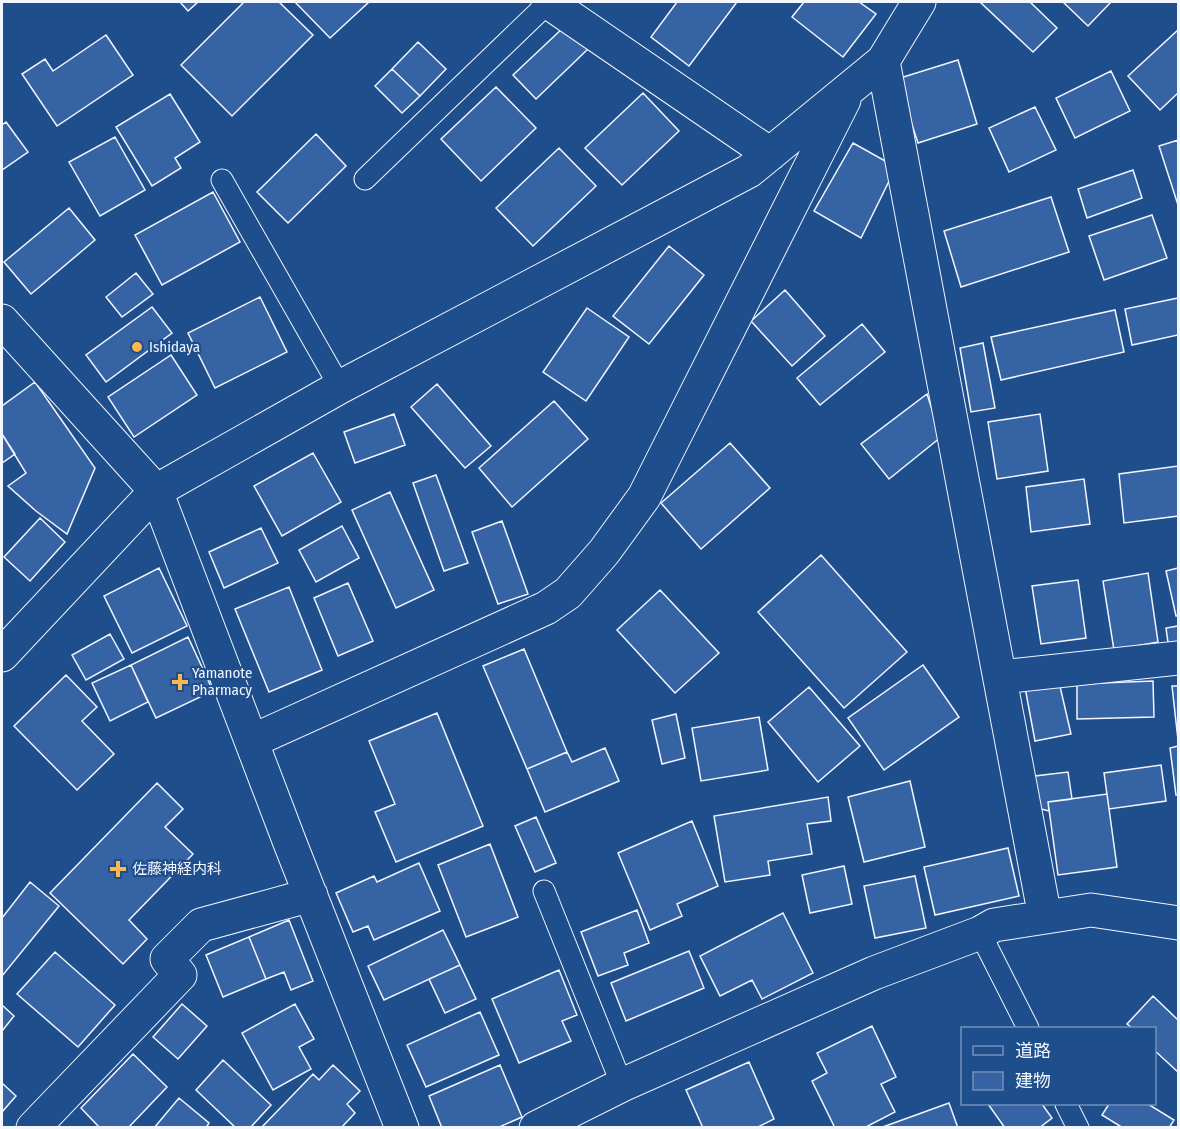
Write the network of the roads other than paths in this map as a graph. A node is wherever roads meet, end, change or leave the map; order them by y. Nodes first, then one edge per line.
1 (548, 2) edge
2 (911, 5) edge
3 (883, 61) junction
4 (849, 89) junction
5 (770, 154) junction
6 (365, 179) dead end
7 (222, 180) dead end
8 (2, 321) edge
9 (340, 387) junction
10 (156, 491) junction
11 (2, 655) edge
12 (1179, 658) edge
13 (1000, 677) junction
14 (252, 741) junction
15 (544, 891) dead end
16 (311, 895) junction
17 (1045, 917) junction
18 (1179, 922) edge
19 (980, 933) junction
20 (1027, 1027) edge
21 (622, 1086) junction
22 (1066, 1105) edge
23 (33, 1128) edge
24 (402, 1128) edge
25 (536, 1128) edge
26 (1078, 1128) edge

1 - 5 street
1 - 6 lane
2 - 3 street
3 - 4 street
3 - 13 street
4 - 5 street
4 - 14 street
5 - 9 street
7 - 9 lane
8 - 10 street
9 - 10 street
10 - 11 street
10 - 14 street
12 - 13 street
13 - 17 street
14 - 16 street
15 - 21 lane
16 - 23 street
16 - 24 street
17 - 18 street
17 - 19 street
19 - 20 lane
19 - 21 street
21 - 25 street
22 - 26 lane

